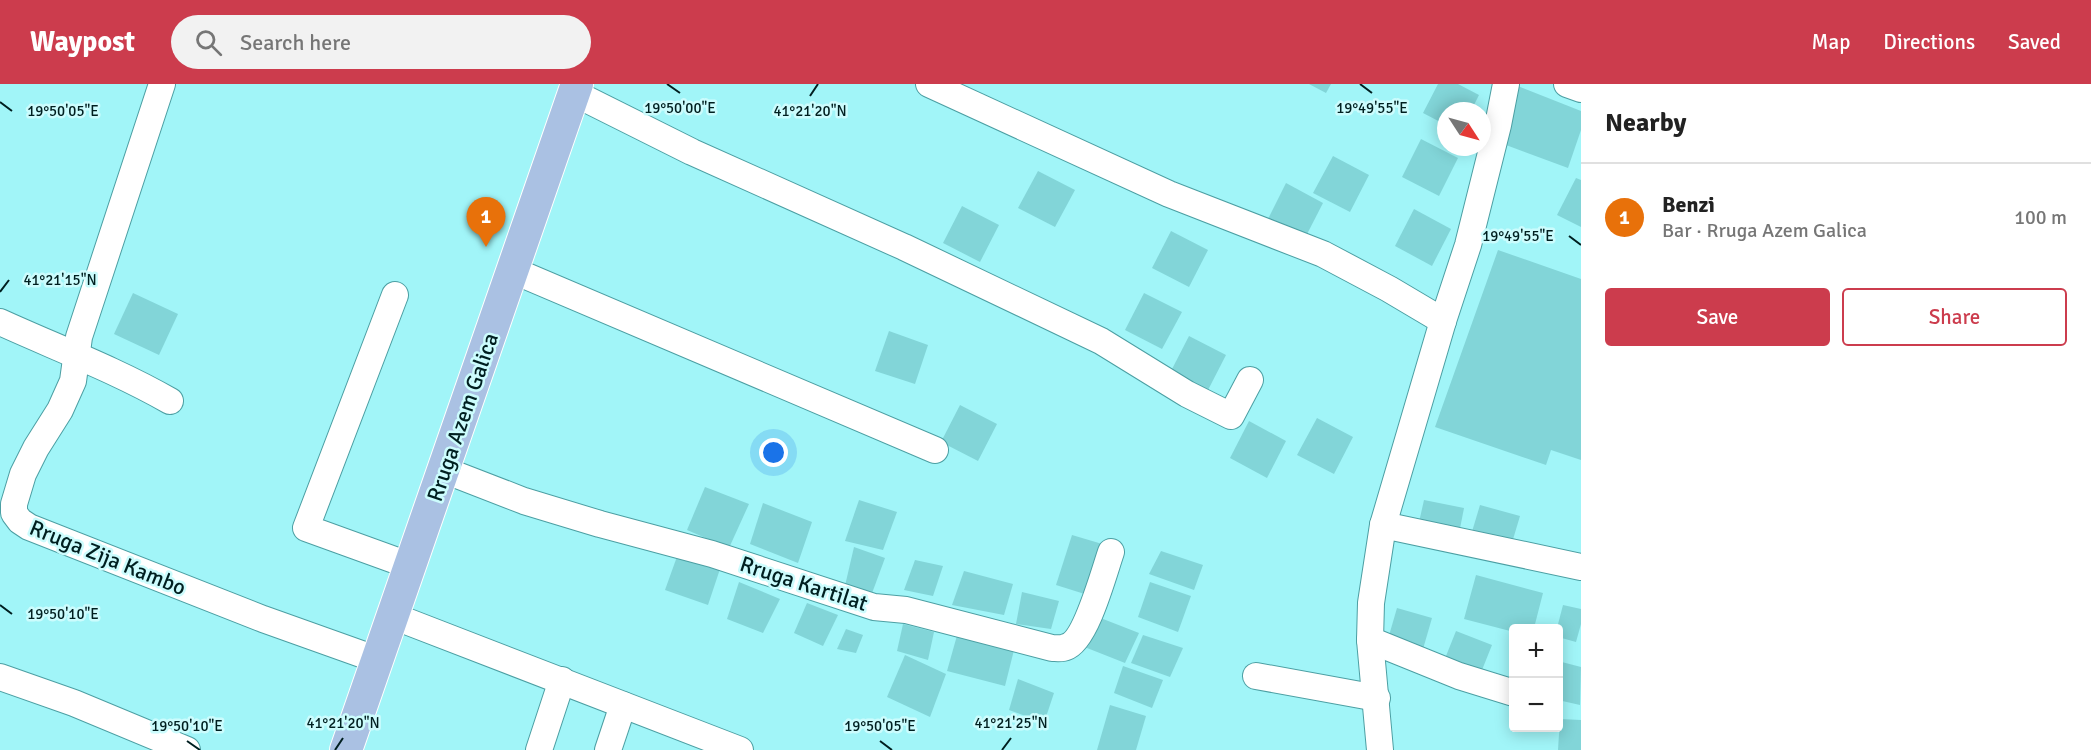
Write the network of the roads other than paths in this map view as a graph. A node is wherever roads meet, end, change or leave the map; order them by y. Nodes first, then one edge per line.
1 (162, 84) edge
2 (929, 84) edge
3 (1506, 84) edge
4 (1568, 84) edge
5 (575, 88) edge
6 (1581, 89) edge
7 (512, 270) junction
8 (395, 295) dead end
9 (1443, 321) junction
10 (0, 322) edge
11 (76, 357) junction
12 (1250, 380) dead end
13 (170, 401) dead end
14 (935, 450) dead end
15 (444, 470) junction
16 (1383, 525) junction
17 (1111, 552) dead end
18 (411, 566) junction
19 (1581, 567) edge
20 (393, 616) junction
21 (1370, 640) junction
22 (378, 660) junction
23 (1256, 676) dead end
24 (0, 677) edge
25 (562, 680) junction
26 (1509, 691) edge
27 (1377, 698) junction
28 (623, 705) junction
29 (188, 750) edge
30 (346, 750) edge
31 (538, 750) edge
32 (608, 750) edge
33 (740, 750) edge
34 (1380, 750) edge

1 - 11 street, Rruga Zija Kambo
2 - 9 street
3 - 9 street
4 - 6 street
5 - 7 main road, Rruga Azem Galica
5 - 12 street
7 - 14 street
7 - 15 main road, Rruga Azem Galica
8 - 18 street
9 - 16 street
10 - 11 street
11 - 13 street
11 - 22 street, Rruga Zija Kambo
15 - 17 street, Rruga Kartilat
15 - 18 main road, Rruga Azem Galica
16 - 19 street
16 - 21 street
18 - 20 main road, Rruga Azem Galica
20 - 22 main road, Rruga Azem Galica
20 - 25 street
21 - 26 street
21 - 27 street
22 - 30 main road, Rruga Azem Galica
23 - 27 street
24 - 29 street
25 - 28 street
25 - 31 street
27 - 34 street
28 - 32 street
28 - 33 street

